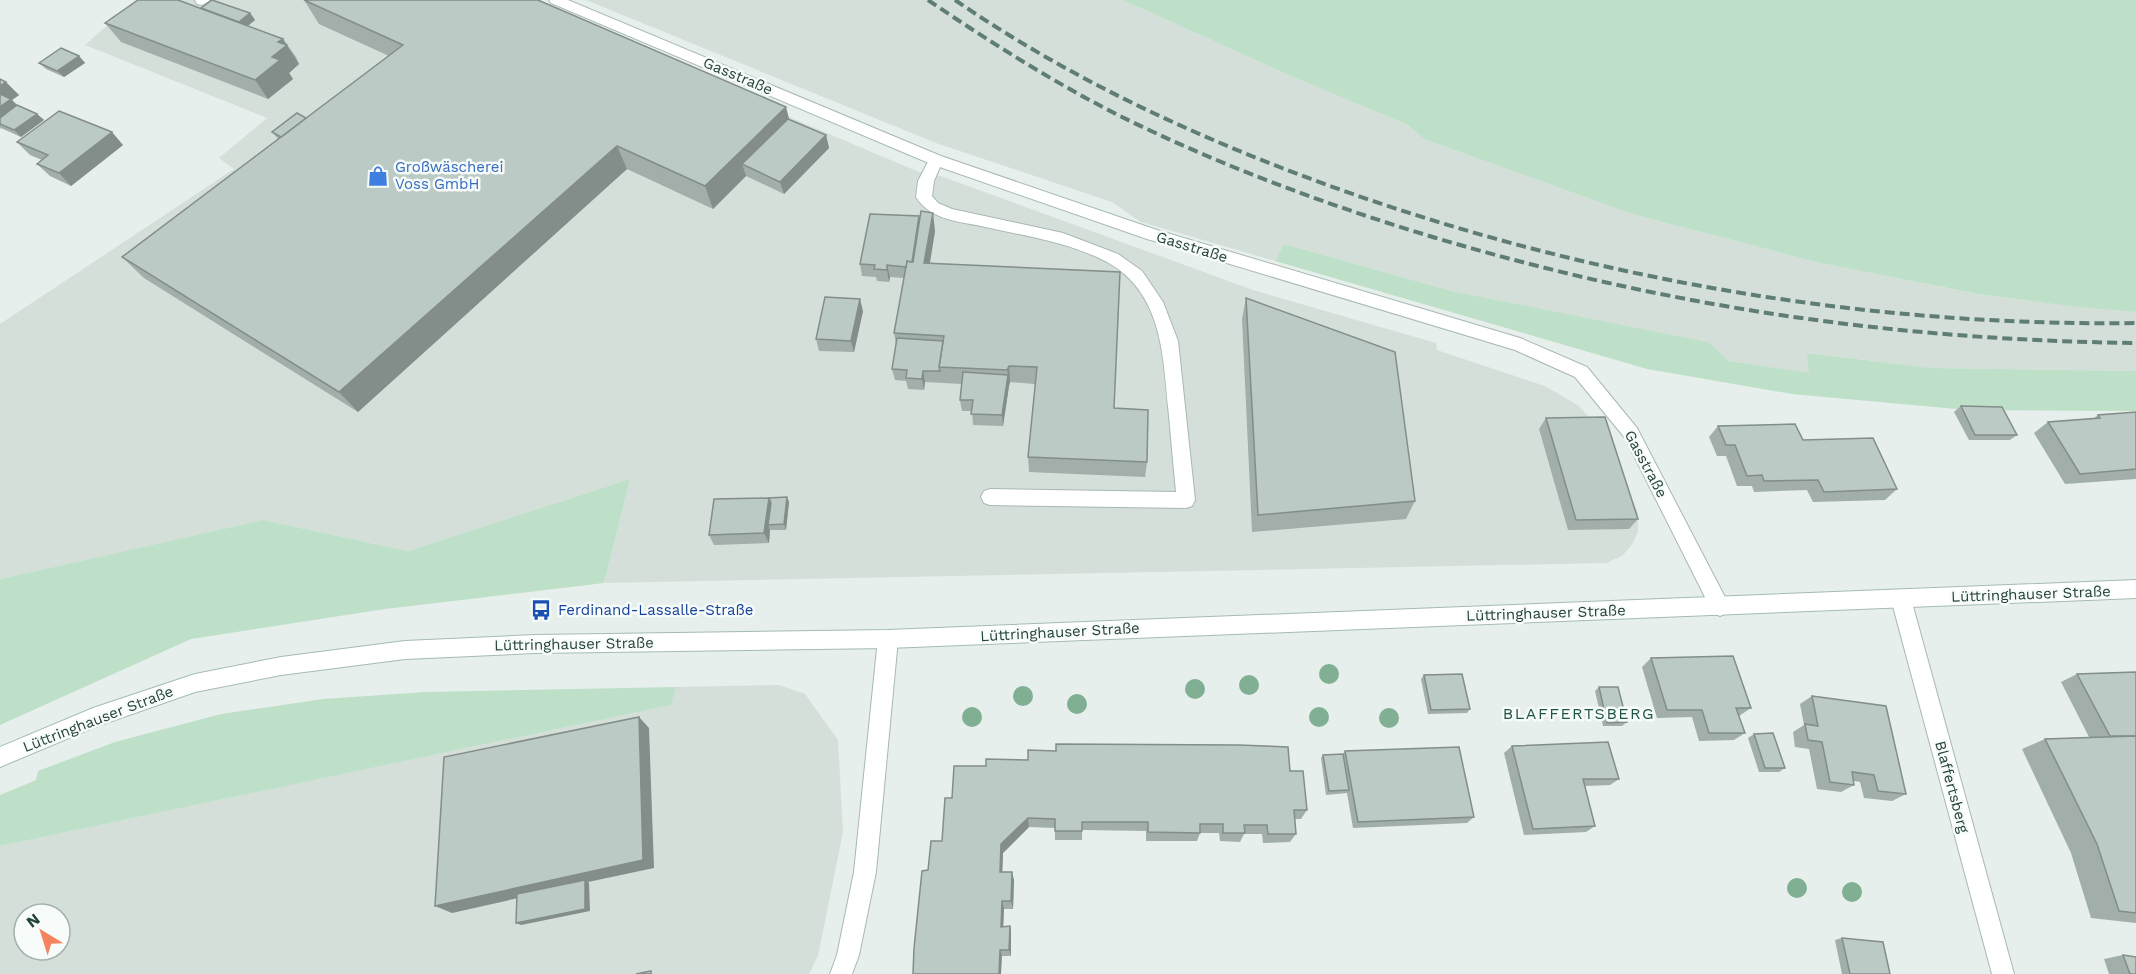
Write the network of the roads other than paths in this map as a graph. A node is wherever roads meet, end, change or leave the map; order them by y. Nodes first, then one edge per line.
1 (556, 0) edge
2 (936, 160) junction
3 (990, 497) dead end
4 (2136, 589) edge
5 (1901, 599) junction
6 (1720, 607) junction
7 (888, 639) junction
8 (0, 757) edge
9 (841, 974) edge
10 (2003, 974) edge

1 - 2 street, Gasstraße
2 - 3 street
2 - 6 street, Gasstraße
4 - 5 street, Lüttringhauser Straße
5 - 6 street, Lüttringhauser Straße
5 - 10 street, Blaffertsberg
6 - 7 street, Lüttringhauser Straße
7 - 8 street, Lüttringhauser Straße
7 - 9 street

